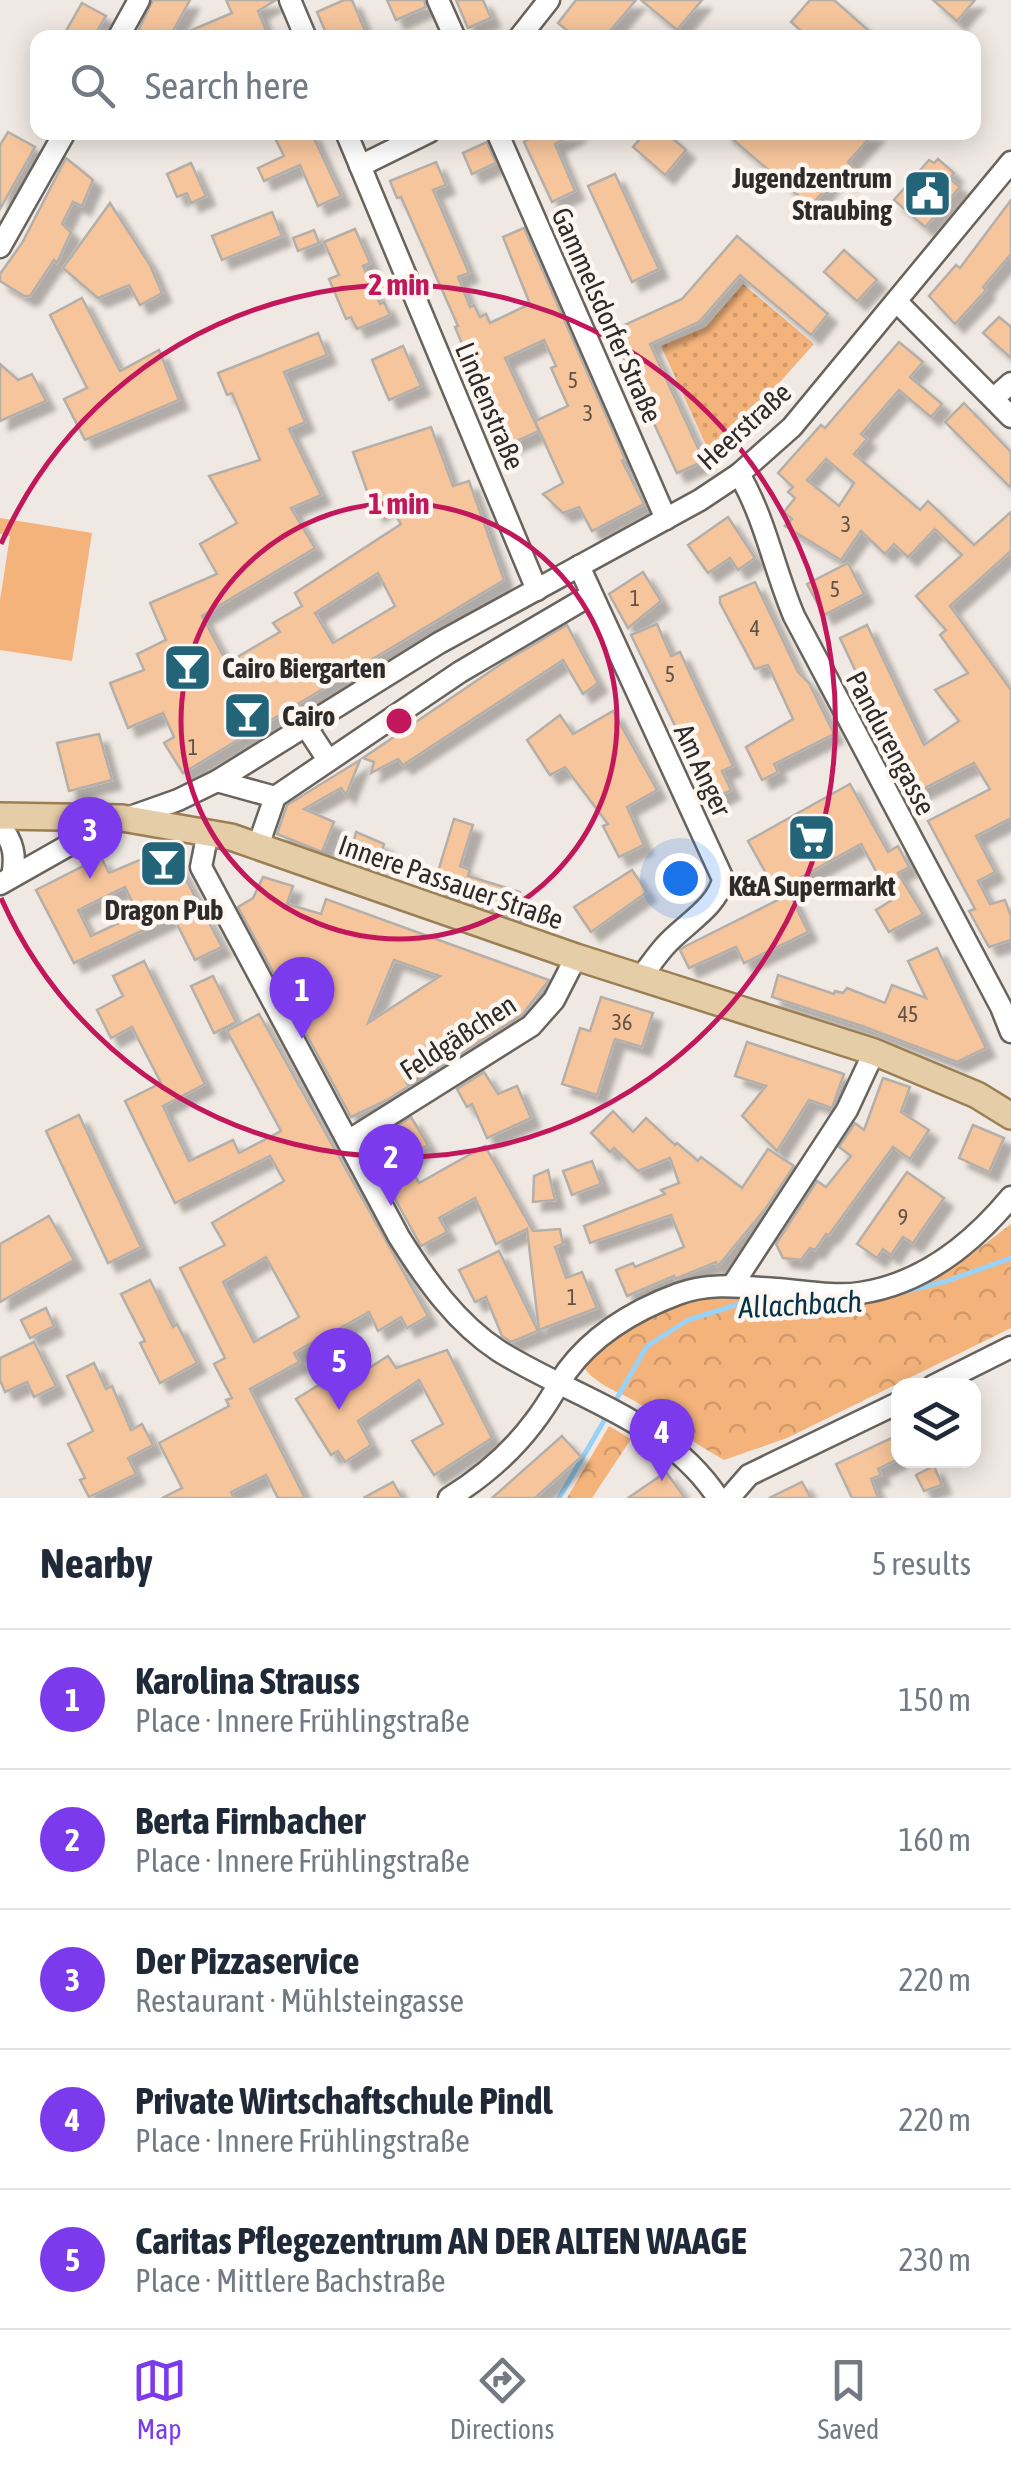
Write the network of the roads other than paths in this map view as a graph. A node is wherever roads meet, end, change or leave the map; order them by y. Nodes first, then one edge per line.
1 (139, 0) edge
2 (290, 0) edge
3 (438, 0) edge
4 (549, 0) edge
5 (122, 30) edge
6 (303, 30) edge
7 (451, 30) edge
8 (525, 30) edge
9 (61, 140) edge
10 (349, 140) edge
11 (414, 140) edge
12 (500, 140) edge
13 (1011, 162) edge
14 (360, 166) junction
15 (0, 248) edge
16 (897, 302) junction
17 (1011, 382) edge
18 (994, 398) junction
19 (1011, 416) edge
20 (739, 474) junction
21 (666, 519) junction
22 (579, 566) junction
23 (537, 590) junction
24 (591, 595) junction
25 (439, 644) junction
26 (460, 672) junction
27 (305, 725) junction
28 (328, 760) junction
29 (217, 780) junction
30 (275, 797) junction
31 (0, 816) edge
32 (122, 818) junction
33 (0, 826) edge
34 (208, 832) junction
35 (258, 846) junction
36 (6, 880) edge
37 (576, 957) junction
38 (640, 978) junction
39 (1011, 1032) edge
40 (874, 1052) junction
41 (1011, 1116) edge
42 (348, 1140) junction
43 (1011, 1197) edge
44 (732, 1286) junction
45 (1011, 1347) edge
46 (949, 1378) edge
47 (560, 1384) junction
48 (891, 1405) edge
49 (449, 1498) edge
50 (718, 1498) edge
51 (730, 1498) edge

1 - 5 street
2 - 6 street
3 - 7 street
4 - 8 street
9 - 15 street
10 - 14 street, Lindenstraße
11 - 14 street
12 - 21 street, Gammelsdorfer Straße
13 - 16 street, Heerstraße
14 - 23 street, Lindenstraße
16 - 18 street
16 - 20 street, Heerstraße
17 - 18 street
18 - 19 street
20 - 21 street, Heerstraße
20 - 39 street, Pandurengasse
21 - 22 street, Heerstraße
22 - 23 street, Heerstraße
22 - 24 street, Am Anger
23 - 25 street, Heerstraße
24 - 26 street
24 - 38 street, Am Anger
25 - 26 street
25 - 27 street, Heerstraße
26 - 28 street
27 - 28 street
27 - 29 street, Heerstraße
28 - 30 street
29 - 30 street
29 - 32 street, Heerstraße
30 - 35 street
31 - 32 main road, Innere Passauer Straße
32 - 34 main road, Innere Passauer Straße
32 - 36 street, Heerstraße
33 - 36 street
34 - 35 main road, Innere Passauer Straße
34 - 42 street
35 - 37 main road, Innere Passauer Straße
37 - 38 main road, Innere Passauer Straße
37 - 42 street, Feldgäßchen
38 - 40 main road, Innere Passauer Straße
40 - 41 main road, Innere Passauer Straße
40 - 44 street
42 - 47 street
43 - 44 street
44 - 47 street
45 - 46 street
47 - 49 street
47 - 50 street
48 - 51 street

